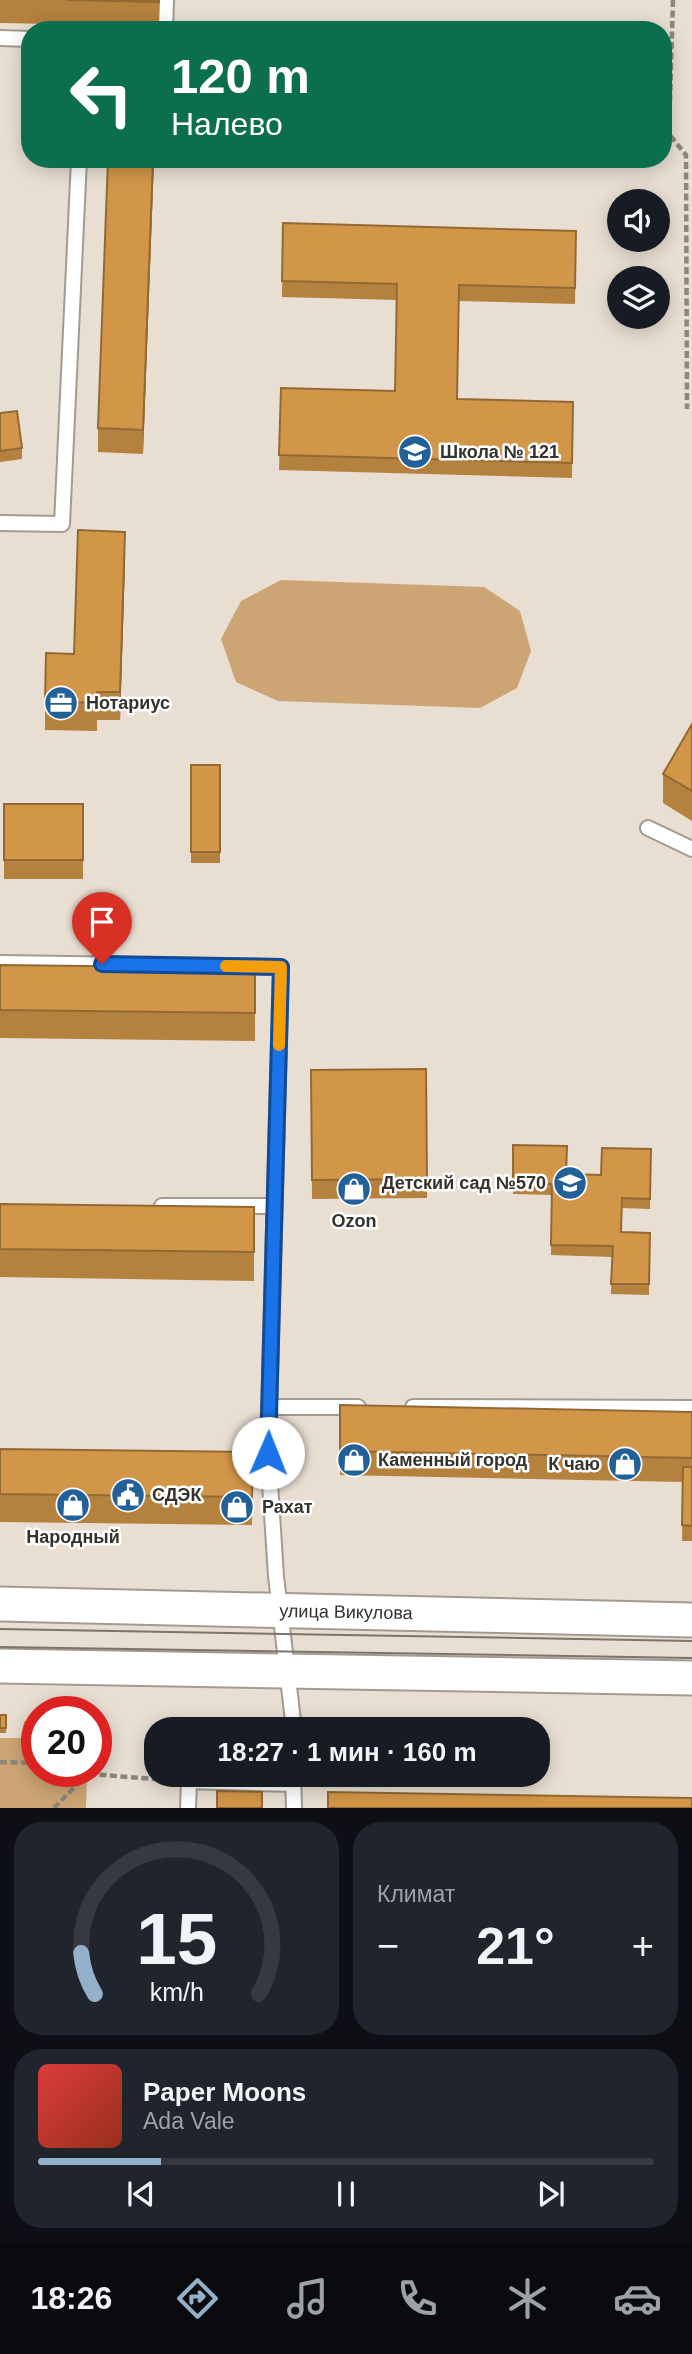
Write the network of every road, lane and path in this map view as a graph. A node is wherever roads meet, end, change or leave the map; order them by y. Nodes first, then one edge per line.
1 (166, 0) edge
2 (673, 0) edge
3 (165, 21) edge
4 (672, 34) edge
5 (0, 38) edge
6 (21, 39) edge
7 (672, 139) edge
8 (79, 168) edge
9 (687, 409) dead end
10 (0, 523) edge
11 (648, 828) dead end
12 (692, 849) edge
13 (0, 963) edge
14 (151, 1206) edge
15 (274, 1206) junction
16 (269, 1406) junction
17 (692, 1408) edge
18 (0, 1604) edge
19 (280, 1610) junction
20 (692, 1620) edge
21 (0, 1666) edge
22 (288, 1671) junction
23 (692, 1678) edge
24 (293, 1717) edge
25 (0, 1762) edge
26 (21, 1763) edge
27 (112, 1774) edge
28 (144, 1777) edge
29 (75, 1787) edge
30 (189, 1787) edge
31 (293, 1787) edge
32 (54, 1808) edge
33 (188, 1808) edge
34 (293, 1808) edge

1 - 3 lane
2 - 4 path
5 - 6 lane
7 - 9 path
8 - 10 lane
11 - 12 lane
13 - 15 lane
14 - 15 lane
15 - 16 lane
16 - 17 lane
16 - 19 lane
18 - 19 street, улица Викулова
19 - 20 street, улица Викулова
19 - 22 lane
21 - 22 street
22 - 23 street
22 - 24 lane
25 - 26 path
27 - 28 path
29 - 32 path
30 - 33 lane
31 - 34 lane

